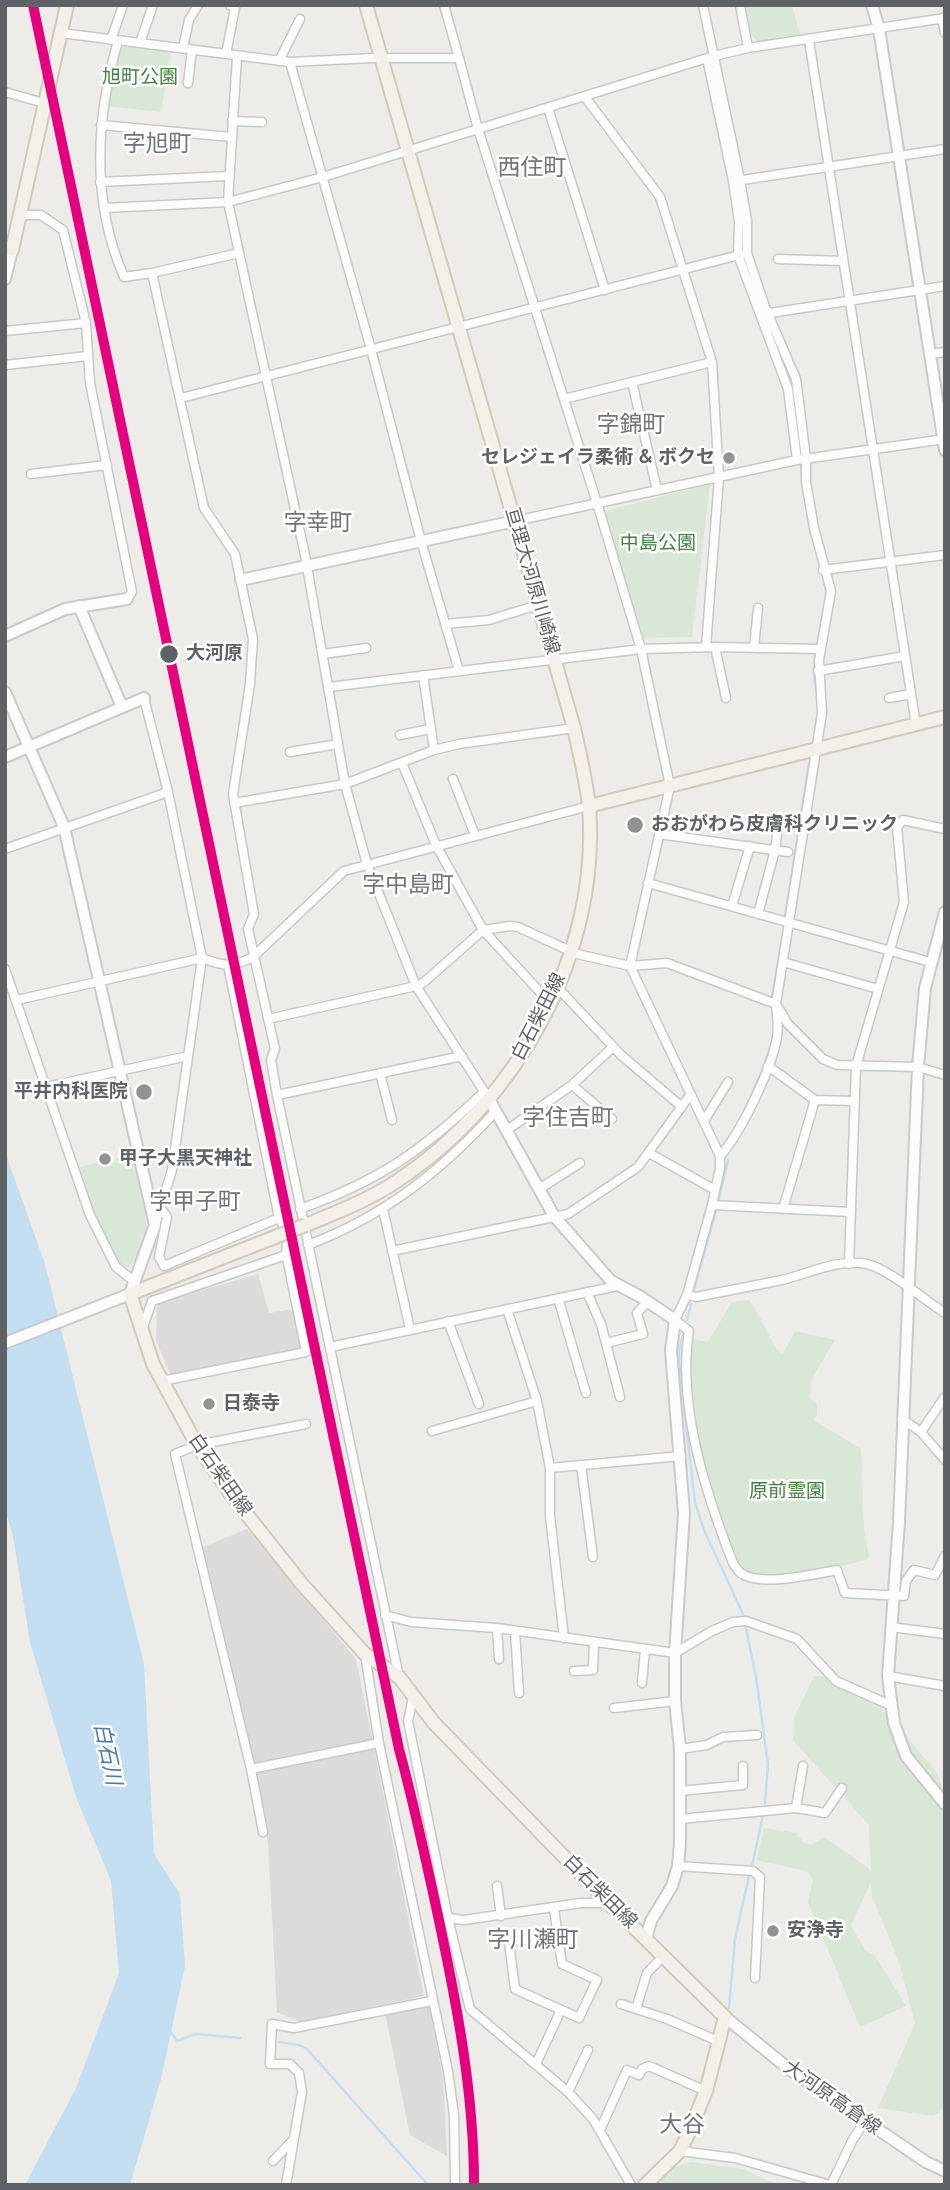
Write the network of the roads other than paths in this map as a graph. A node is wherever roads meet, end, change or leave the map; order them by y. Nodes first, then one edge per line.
1 (67, 5) edge
2 (123, 5) edge
3 (153, 5) edge
4 (198, 5) edge
5 (230, 5) edge
6 (366, 5) edge
7 (444, 5) edge
8 (703, 5) edge
9 (740, 5) edge
10 (872, 5) edge
11 (944, 18) edge
12 (300, 19) dead end
13 (879, 29) junction
14 (61, 33) junction
15 (945, 33) edge
16 (115, 40) junction
17 (808, 40) junction
18 (140, 43) junction
19 (183, 48) junction
20 (748, 48) junction
21 (192, 50) junction
22 (226, 54) junction
23 (237, 56) junction
24 (711, 57) junction
25 (459, 58) junction
26 (382, 59) junction
27 (279, 61) junction
28 (290, 62) junction
29 (188, 83) dead end
30 (5, 92) edge
31 (585, 97) junction
32 (44, 103) junction
33 (548, 108) junction
34 (232, 121) junction
35 (262, 122) dead end
36 (102, 125) junction
37 (478, 129) junction
38 (231, 137) junction
39 (407, 149) junction
40 (945, 149) edge
41 (899, 157) junction
42 (828, 167) junction
43 (228, 176) junction
44 (323, 177) junction
45 (737, 181) junction
46 (100, 182) junction
47 (228, 202) junction
48 (104, 208) junction
49 (20, 215) junction
50 (8, 249) edge
51 (239, 253) junction
52 (743, 254) junction
53 (778, 258) dead end
54 (843, 261) junction
55 (683, 270) junction
56 (152, 274) junction
57 (5, 279) edge
58 (945, 286) edge
59 (605, 290) junction
60 (920, 290) junction
61 (850, 301) junction
62 (535, 308) junction
63 (770, 313) junction
64 (86, 323) junction
65 (459, 327) junction
66 (5, 331) edge
67 (372, 349) junction
68 (945, 352) edge
69 (930, 354) junction
70 (89, 356) junction
71 (712, 362) junction
72 (5, 365) edge
73 (266, 377) junction
74 (632, 382) junction
75 (181, 398) junction
76 (564, 399) junction
77 (944, 443) edge
78 (873, 449) junction
79 (802, 459) junction
80 (107, 465) junction
81 (32, 474) dead end
82 (719, 477) junction
83 (657, 490) junction
84 (597, 503) junction
85 (515, 521) junction
86 (421, 541) junction
87 (945, 555) edge
88 (891, 562) junction
89 (307, 565) junction
90 (823, 570) junction
91 (241, 580) junction
92 (127, 599) joint
93 (79, 606) junction
94 (538, 606) junction
95 (758, 608) dead end
96 (445, 624) junction
97 (5, 636) edge
98 (710, 647) junction
99 (754, 648) junction
100 (366, 649) dead end
101 (641, 649) junction
102 (816, 649) junction
103 (323, 654) junction
104 (905, 656) junction
105 (555, 660) junction
106 (459, 671) junction
107 (818, 671) junction
108 (423, 676) junction
109 (329, 687) junction
110 (5, 692) edge
111 (911, 694) junction
112 (144, 698) joint
113 (726, 698) dead end
114 (889, 698) dead end
115 (122, 707) junction
116 (945, 717) edge
117 (916, 724) junction
118 (574, 728) junction
119 (430, 729) junction
120 (400, 735) dead end
121 (338, 744) junction
122 (30, 746) junction
123 (816, 749) junction
124 (434, 750) junction
125 (290, 752) dead end
126 (5, 757) edge
127 (402, 763) junction
128 (453, 779) dead end
129 (345, 784) junction
130 (670, 786) junction
131 (168, 792) junction
132 (234, 803) junction
133 (589, 806) junction
134 (64, 827) junction
135 (778, 827) dead end
136 (945, 829) edge
137 (659, 834) junction
138 (475, 835) junction
139 (436, 845) junction
140 (750, 846) junction
141 (5, 849) edge
142 (775, 850) junction
143 (788, 852) dead end
144 (366, 864) junction
145 (648, 883) junction
146 (732, 906) junction
147 (945, 912) edge
148 (758, 914) junction
149 (790, 923) junction
150 (483, 930) junction
151 (889, 951) junction
152 (570, 952) junction
153 (253, 957) junction
154 (202, 958) junction
155 (783, 962) junction
156 (930, 962) junction
157 (228, 965) junction
158 (629, 966) junction
159 (5, 969) edge
160 (101, 981) junction
161 (416, 986) junction
162 (557, 987) junction
163 (878, 989) junction
164 (17, 1000) junction
165 (550, 1003) junction
166 (776, 1004) junction
167 (268, 1019) junction
168 (613, 1046) junction
169 (188, 1056) junction
170 (462, 1056) junction
171 (768, 1066) junction
172 (856, 1066) junction
173 (918, 1067) junction
174 (121, 1071) junction
175 (380, 1073) junction
176 (945, 1075) edge
177 (728, 1082) dead end
178 (572, 1085) junction
179 (46, 1087) junction
180 (277, 1095) junction
181 (690, 1095) junction
182 (487, 1096) junction
183 (815, 1100) junction
184 (854, 1101) junction
185 (682, 1107) junction
186 (496, 1111) junction
187 (612, 1119) dead end
188 (392, 1121) dead end
189 (704, 1121) junction
190 (507, 1130) junction
191 (649, 1153) junction
192 (720, 1156) junction
193 (580, 1163) dead end
194 (539, 1189) junction
195 (715, 1190) junction
196 (712, 1205) junction
197 (160, 1207) junction
198 (300, 1209) junction
199 (383, 1209) junction
200 (783, 1209) junction
201 (850, 1212) junction
202 (554, 1216) junction
203 (279, 1218) junction
204 (155, 1225) junction
205 (308, 1245) junction
206 (392, 1251) junction
207 (286, 1255) junction
208 (849, 1264) junction
209 (617, 1286) junction
210 (909, 1289) junction
211 (127, 1292) junction
212 (587, 1292) junction
213 (687, 1294) junction
214 (558, 1298) junction
215 (648, 1301) junction
216 (507, 1309) junction
217 (945, 1313) edge
218 (675, 1320) junction
219 (448, 1321) junction
220 (410, 1329) junction
221 (142, 1330) junction
222 (5, 1343) edge
223 (606, 1343) junction
224 (330, 1347) junction
225 (162, 1381) junction
226 (586, 1393) dead end
227 (620, 1397) dead end
228 (944, 1398) edge
229 (537, 1401) junction
230 (479, 1404) dead end
231 (902, 1419) junction
232 (306, 1424) dead end
233 (432, 1431) dead end
234 (921, 1432) junction
235 (197, 1445) junction
236 (681, 1456) junction
237 (945, 1460) edge
238 (581, 1465) junction
239 (550, 1468) junction
240 (945, 1556) edge
241 (593, 1557) dead end
242 (935, 1575) junction
243 (945, 1578) edge
244 (893, 1595) junction
245 (385, 1615) junction
246 (891, 1627) junction
247 (497, 1628) junction
248 (515, 1631) junction
249 (945, 1634) edge
250 (564, 1638) junction
251 (594, 1642) junction
252 (645, 1649) junction
253 (675, 1653) junction
254 (365, 1654) junction
255 (499, 1659) dead end
256 (574, 1671) dead end
257 (888, 1676) junction
258 (399, 1677) junction
259 (642, 1683) dead end
260 (945, 1686) edge
261 (519, 1693) dead end
262 (413, 1697) junction
263 (675, 1701) junction
264 (890, 1705) junction
265 (614, 1708) dead end
266 (757, 1735) dead end
267 (379, 1743) junction
268 (680, 1749) junction
269 (743, 1766) dead end
270 (803, 1766) dead end
271 (250, 1769) junction
272 (842, 1788) dead end
273 (680, 1791) junction
274 (945, 1804) edge
275 (796, 1808) junction
276 (680, 1818) junction
277 (263, 1832) dead end
278 (678, 1866) junction
279 (497, 1886) dead end
280 (609, 1903) junction
281 (554, 1909) junction
282 (501, 1916) junction
283 (449, 1918) junction
284 (557, 1937) junction
285 (646, 1938) junction
286 (664, 1955) junction
287 (755, 1978) dead end
288 (432, 2001) junction
289 (621, 2004) dead end
290 (636, 2009) junction
291 (561, 2010) junction
292 (725, 2017) junction
293 (718, 2041) junction
294 (588, 2050) dead end
295 (536, 2064) junction
296 (706, 2091) junction
297 (568, 2092) junction
298 (865, 2121) junction
299 (600, 2130) junction
300 (294, 2139) junction
301 (680, 2151) junction
302 (273, 2161) dead end
303 (945, 2171) edge
304 (286, 2185) edge
305 (456, 2185) edge
306 (631, 2185) edge
307 (645, 2185) edge
308 (831, 2185) edge

1 - 14 main road
2 - 16 street
3 - 18 street
4 - 19 street
5 - 22 street
6 - 26 main road, 亘理大河原川崎線
7 - 25 street
8 - 24 street
9 - 20 street
10 - 13 street
11 - 13 street
11 - 15 street
12 - 27 street
13 - 17 street
13 - 41 street
14 - 16 street
14 - 32 main road
16 - 18 street
16 - 36 street
17 - 20 street
17 - 42 street
18 - 19 street
19 - 21 street
20 - 24 street
21 - 22 street
21 - 29 street
22 - 23 street
23 - 27 street
23 - 34 street
24 - 31 street
24 - 45 street
25 - 26 street
25 - 37 street
26 - 28 street
26 - 39 main road, 亘理大河原川崎線
27 - 28 street
28 - 44 street
30 - 32 street
31 - 33 street
31 - 55 street
32 - 49 main road
33 - 37 street
33 - 59 street
34 - 35 street
34 - 38 street
36 - 38 street
36 - 46 street
37 - 39 street
37 - 62 street
38 - 43 street
39 - 44 street
39 - 65 main road, 亘理大河原川崎線
40 - 41 street
41 - 42 street
41 - 60 street
42 - 45 street
42 - 54 street
43 - 46 street
43 - 47 street
44 - 47 street
44 - 67 street
45 - 52 street
46 - 48 street
47 - 48 street
47 - 51 street
48 - 56 street
49 - 50 main road
49 - 64 street
50 - 57 street
51 - 56 street
51 - 73 street
52 - 55 street
52 - 63 street
52 - 79 street
53 - 54 street
54 - 61 street
55 - 59 street
55 - 71 street
56 - 75 street
58 - 60 street
59 - 62 street
60 - 61 street
60 - 69 street
61 - 63 street
61 - 78 street
62 - 65 street
62 - 76 street
63 - 79 street
64 - 66 street
64 - 70 street
65 - 67 street
65 - 85 main road, 亘理大河原川崎線
67 - 73 street
67 - 86 street
68 - 69 street
69 - 77 street
70 - 72 street
70 - 80 street
71 - 74 street
71 - 82 street
73 - 75 street
73 - 89 street
74 - 76 street
74 - 83 street
75 - 91 street
76 - 84 street
77 - 78 street
78 - 79 street
78 - 88 street
79 - 82 street
79 - 90 street
80 - 81 street
80 - 92 street
82 - 83 street
82 - 98 street
83 - 84 street
84 - 85 street
84 - 101 street
85 - 86 street
85 - 94 main road, 亘理大河原川崎線
86 - 89 street
86 - 96 street
87 - 88 street
88 - 90 street
88 - 104 street
89 - 91 street
89 - 103 street
90 - 102 street
91 - 132 street
92 - 93 street
93 - 97 street
93 - 115 street
94 - 96 street
94 - 105 main road, 亘理大河原川崎線
95 - 99 street
96 - 106 street
98 - 99 street
98 - 101 street
98 - 113 street
99 - 102 street
100 - 103 street
101 - 105 street
101 - 130 street
102 - 107 street
103 - 109 street
104 - 107 street
104 - 111 street
105 - 106 street
105 - 118 main road, 亘理大河原川崎線
106 - 108 street
107 - 123 street
108 - 109 street
108 - 119 street
109 - 121 street
110 - 122 street
111 - 114 street
111 - 117 street
112 - 115 street
112 - 131 street
115 - 122 street
116 - 117 main road
117 - 123 main road
118 - 124 street
118 - 133 main road, 亘理大河原川崎線
119 - 120 street
119 - 124 street
121 - 125 street
121 - 129 street
122 - 126 street
122 - 134 street
123 - 130 main road
123 - 149 street
124 - 127 street
127 - 129 street
127 - 139 street
128 - 138 street
129 - 132 street
129 - 144 street
130 - 133 main road
130 - 137 street
131 - 134 street
131 - 154 street
132 - 153 street
133 - 138 street
133 - 152 main road, 白石柴田線
134 - 141 street
134 - 160 street
135 - 142 street
136 - 151 street
137 - 140 street
137 - 145 street
138 - 139 street
139 - 144 street
139 - 150 street
140 - 142 street
140 - 146 street
142 - 143 street
142 - 148 street
144 - 153 street
144 - 161 street
145 - 146 street
145 - 158 street
146 - 148 street
147 - 156 street
148 - 149 street
149 - 151 street
149 - 155 street
150 - 152 street
150 - 161 street
150 - 165 street
151 - 156 street
151 - 163 street
152 - 158 street
152 - 162 main road, 白石柴田線
153 - 157 street
153 - 167 street
154 - 157 street
154 - 160 street
154 - 169 street
155 - 163 street
155 - 166 street
156 - 173 street
157 - 203 street
158 - 166 street
158 - 181 street
159 - 164 street
160 - 164 street
160 - 174 street
161 - 167 street
161 - 170 street
162 - 165 main road, 白石柴田線
162 - 168 street
163 - 172 street
164 - 179 street
165 - 182 main road, 白石柴田線
166 - 171 street
166 - 172 street
167 - 180 street
168 - 178 street
168 - 185 street
169 - 174 street
169 - 197 street
170 - 175 street
170 - 182 street
171 - 183 street
171 - 192 street
172 - 173 street
172 - 184 street
173 - 176 street
173 - 210 street
174 - 179 street
174 - 204 street
175 - 180 street
175 - 188 street
177 - 189 street
178 - 187 street
178 - 190 street
179 - 211 street
180 - 198 street
181 - 185 street
181 - 189 street
182 - 186 street
182 - 198 street
182 - 211 main road, 白石柴田線, bridge
183 - 184 street
183 - 200 street
184 - 201 street
185 - 191 street
186 - 190 street
186 - 199 street
189 - 192 street
190 - 194 street
191 - 195 street
191 - 202 street
192 - 195 street
193 - 194 street
194 - 202 street
195 - 196 street
196 - 200 street
196 - 213 street
197 - 203 street
197 - 204 street
198 - 205 street
199 - 205 street
199 - 206 street
200 - 201 street
201 - 208 street
202 - 206 street
202 - 209 street
203 - 207 street
204 - 211 street
205 - 224 street
206 - 220 street
207 - 221 street
207 - 225 street
208 - 210 street
208 - 213 street
209 - 212 street
209 - 215 street
210 - 217 street
210 - 231 street
211 - 221 main road, 白石柴田線
211 - 222 street
212 - 214 street
212 - 223 street
213 - 218 street
214 - 216 street
214 - 226 street
215 - 218 street
215 - 223 street
216 - 219 street
216 - 229 street
218 - 236 street
218 - 244 street
219 - 220 street
219 - 230 street
220 - 224 street
221 - 225 main road, 白石柴田線
223 - 227 street
224 - 245 street
225 - 235 main road, 白石柴田線
228 - 234 street
229 - 233 street
229 - 239 street
231 - 234 street
231 - 244 street
232 - 235 street
234 - 237 street
235 - 254 main road, 白石柴田線
235 - 271 street
236 - 238 street
236 - 253 street
238 - 239 street
238 - 241 street
239 - 250 street
240 - 242 street
242 - 243 street
242 - 244 street
244 - 246 street
245 - 247 street
245 - 258 street
246 - 249 street
246 - 257 street
247 - 248 street
247 - 255 street
248 - 250 street
248 - 261 street
250 - 251 street
251 - 252 street
251 - 256 street
252 - 253 street
252 - 259 street
253 - 263 street
253 - 264 street
254 - 258 main road, 白石柴田線
254 - 267 street
257 - 260 street
257 - 264 street
258 - 262 main road, 白石柴田線
262 - 280 main road, 白石柴田線
262 - 283 street
263 - 265 street
263 - 268 street
264 - 274 street
266 - 268 street
267 - 271 street
267 - 288 street
268 - 273 street
269 - 273 street
270 - 275 street
271 - 277 street
272 - 275 street
273 - 276 street
275 - 276 street
276 - 278 street
278 - 285 street
278 - 287 street
279 - 282 street
280 - 281 street
280 - 285 main road, 白石柴田線
281 - 282 street
281 - 284 street
282 - 283 street
283 - 295 street
284 - 291 street
284 - 291 street
285 - 286 main road, 白石柴田線
286 - 290 street
286 - 292 main road, 白石柴田線
288 - 300 street
288 - 305 street
289 - 290 street
290 - 293 street
291 - 295 street
292 - 293 main road
292 - 298 street, 大河原高倉線
293 - 296 main road
294 - 297 street
295 - 297 street
296 - 299 street
296 - 301 main road
297 - 299 street
298 - 303 street, 大河原高倉線
298 - 308 street
299 - 306 street
300 - 302 street
300 - 304 street
301 - 307 main road
301 - 308 street

